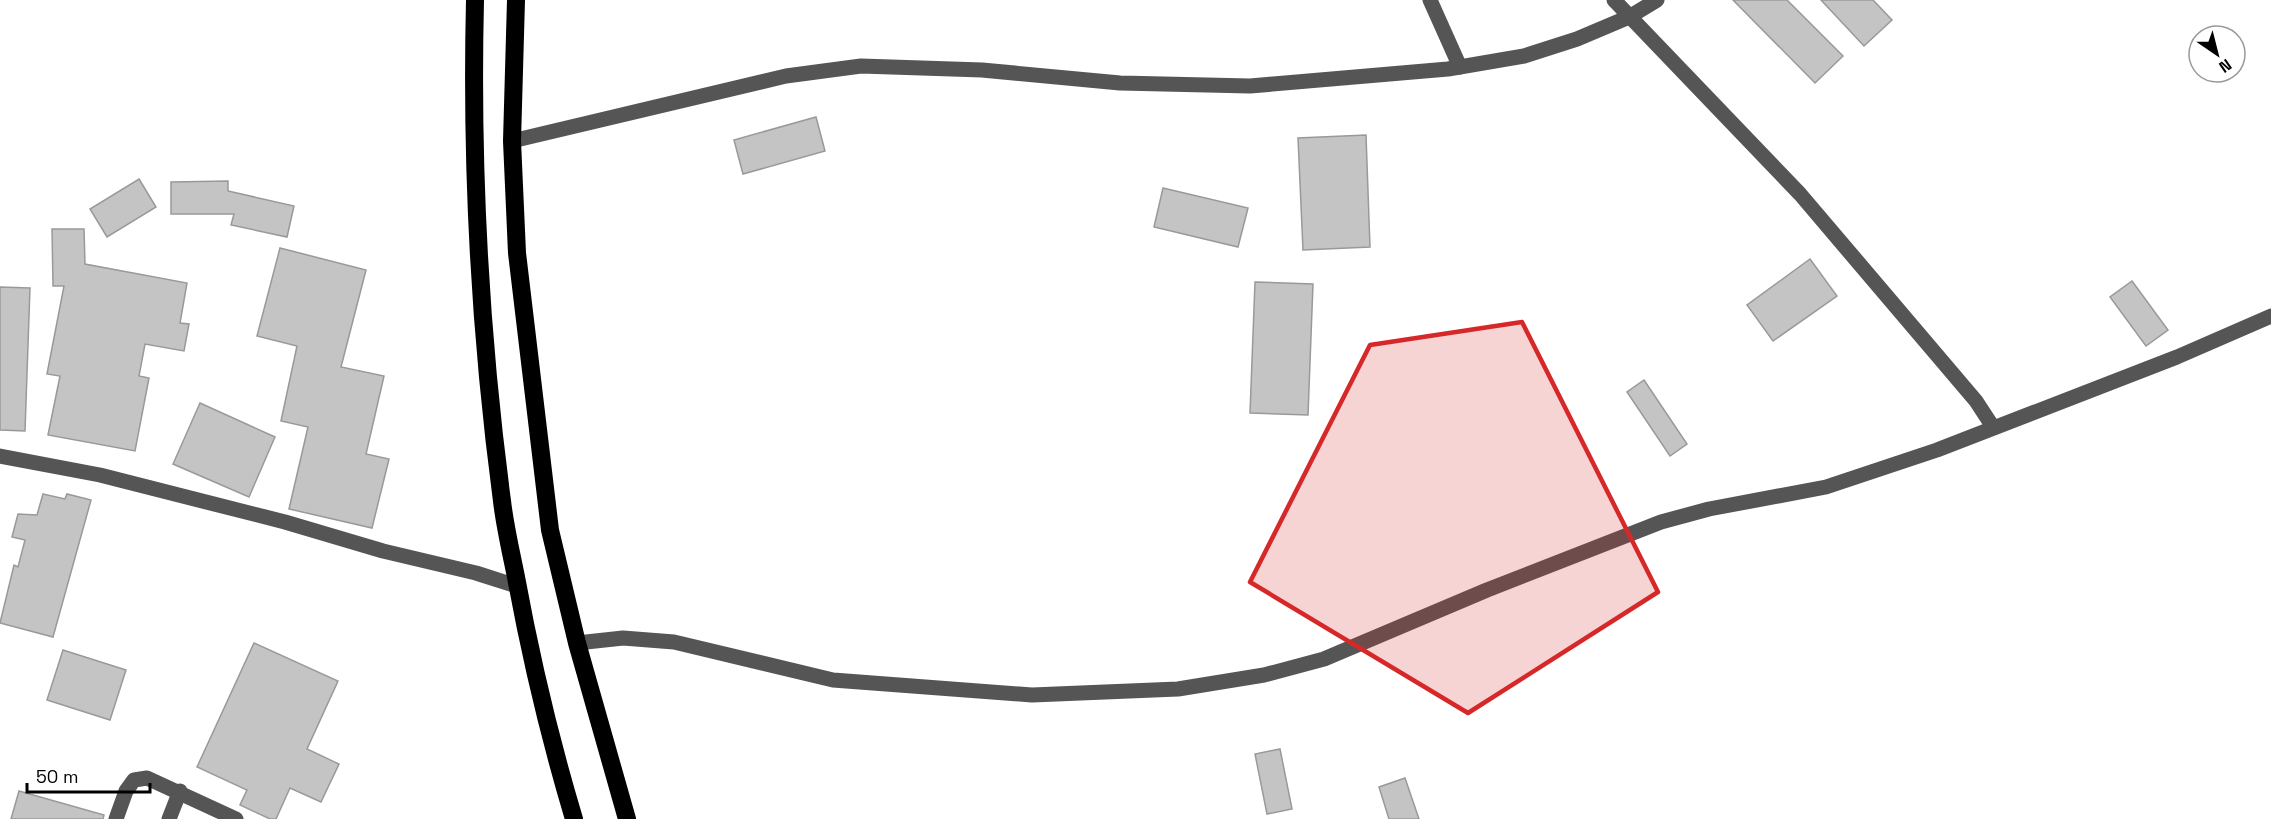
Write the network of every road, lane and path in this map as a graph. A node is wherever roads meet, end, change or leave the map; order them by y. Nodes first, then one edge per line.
1 (475, 0) edge
2 (516, 0) edge
3 (1430, 0) edge
4 (1614, 0) edge
5 (1657, 0) edge
6 (1629, 17) junction
7 (1461, 67) junction
8 (512, 141) junction
9 (2271, 316) edge
10 (1993, 427) junction
11 (0, 456) edge
12 (518, 586) junction
13 (577, 643) junction
14 (180, 791) junction
15 (116, 819) edge
16 (169, 819) edge
17 (236, 819) edge
18 (574, 819) edge
19 (627, 819) edge

1 - 12 highway
2 - 8 highway
3 - 7 street
4 - 6 street
5 - 6 street
6 - 7 street
6 - 10 street
7 - 8 street
8 - 13 highway
9 - 10 street
10 - 13 street
11 - 12 street
12 - 18 highway
13 - 19 highway
14 - 15 street
14 - 16 street
14 - 17 street

